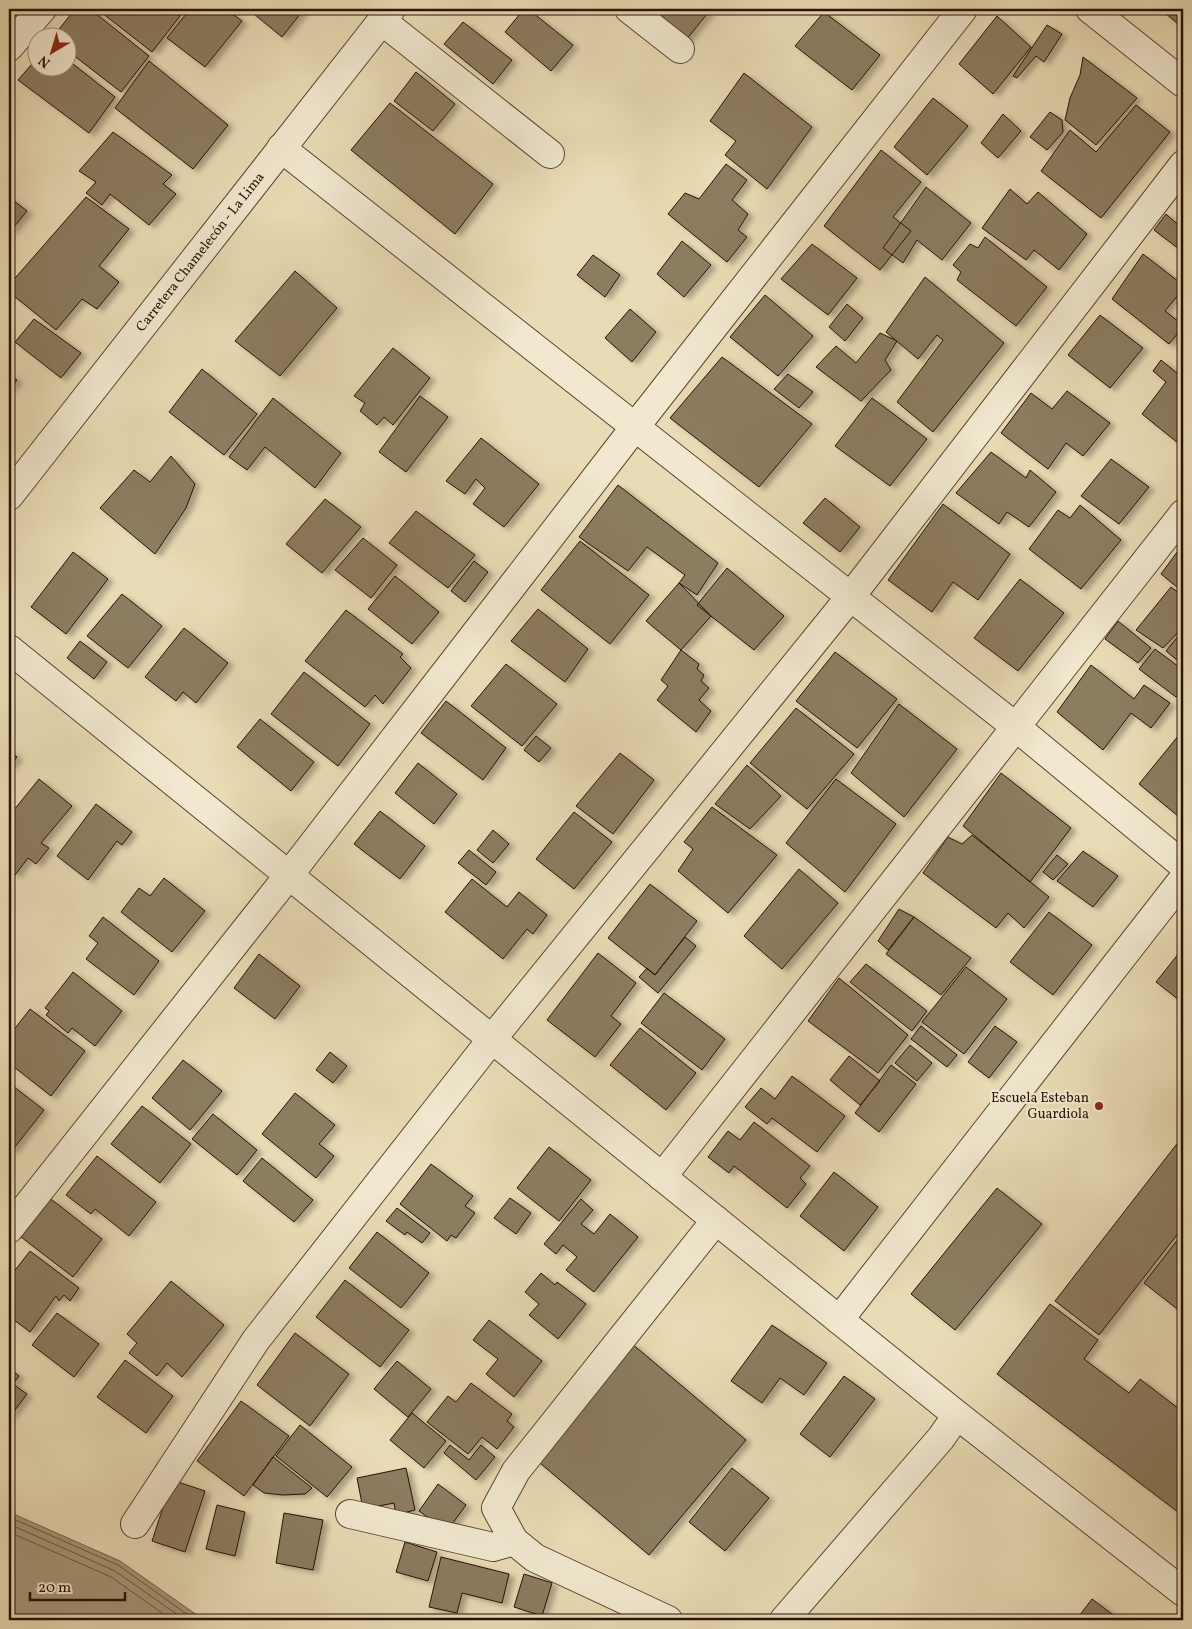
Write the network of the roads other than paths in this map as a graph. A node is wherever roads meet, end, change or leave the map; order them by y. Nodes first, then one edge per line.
1 (42, 9) edge
2 (629, 9) edge
3 (963, 9) edge
4 (1090, 9) edge
5 (386, 15) edge
6 (9, 47) edge
7 (680, 49) dead end
8 (1183, 83) edge
9 (281, 148) junction
10 (550, 154) dead end
11 (1183, 166) edge
12 (635, 427) junction
13 (9, 496) edge
14 (1183, 514) edge
15 (851, 596) junction
16 (9, 649) edge
17 (1016, 727) junction
18 (1183, 865) edge
19 (289, 875) junction
20 (1183, 879) edge
21 (492, 1039) junction
22 (662, 1177) junction
23 (716, 1220) junction
24 (9, 1229) edge
25 (839, 1320) junction
26 (957, 1415) junction
27 (350, 1514) dead end
28 (135, 1524) dead end
29 (514, 1541) junction
30 (1183, 1592) edge
31 (668, 1620) edge
32 (784, 1620) edge

1 - 6 street
2 - 7 street
3 - 12 street
4 - 8 street
5 - 9 street, Carretera Chamelecón - La Lima
5 - 10 street
9 - 12 street
9 - 13 street, Carretera Chamelecón - La Lima
11 - 15 street
12 - 15 street
12 - 19 street
14 - 17 street
15 - 17 street
15 - 21 street
16 - 19 street
17 - 18 street
17 - 22 street
19 - 21 street
19 - 24 street
20 - 25 street
21 - 22 street
21 - 28 street
22 - 23 street
23 - 25 street
23 - 29 street
25 - 26 street
26 - 30 street
26 - 32 street
27 - 29 street
29 - 31 street

